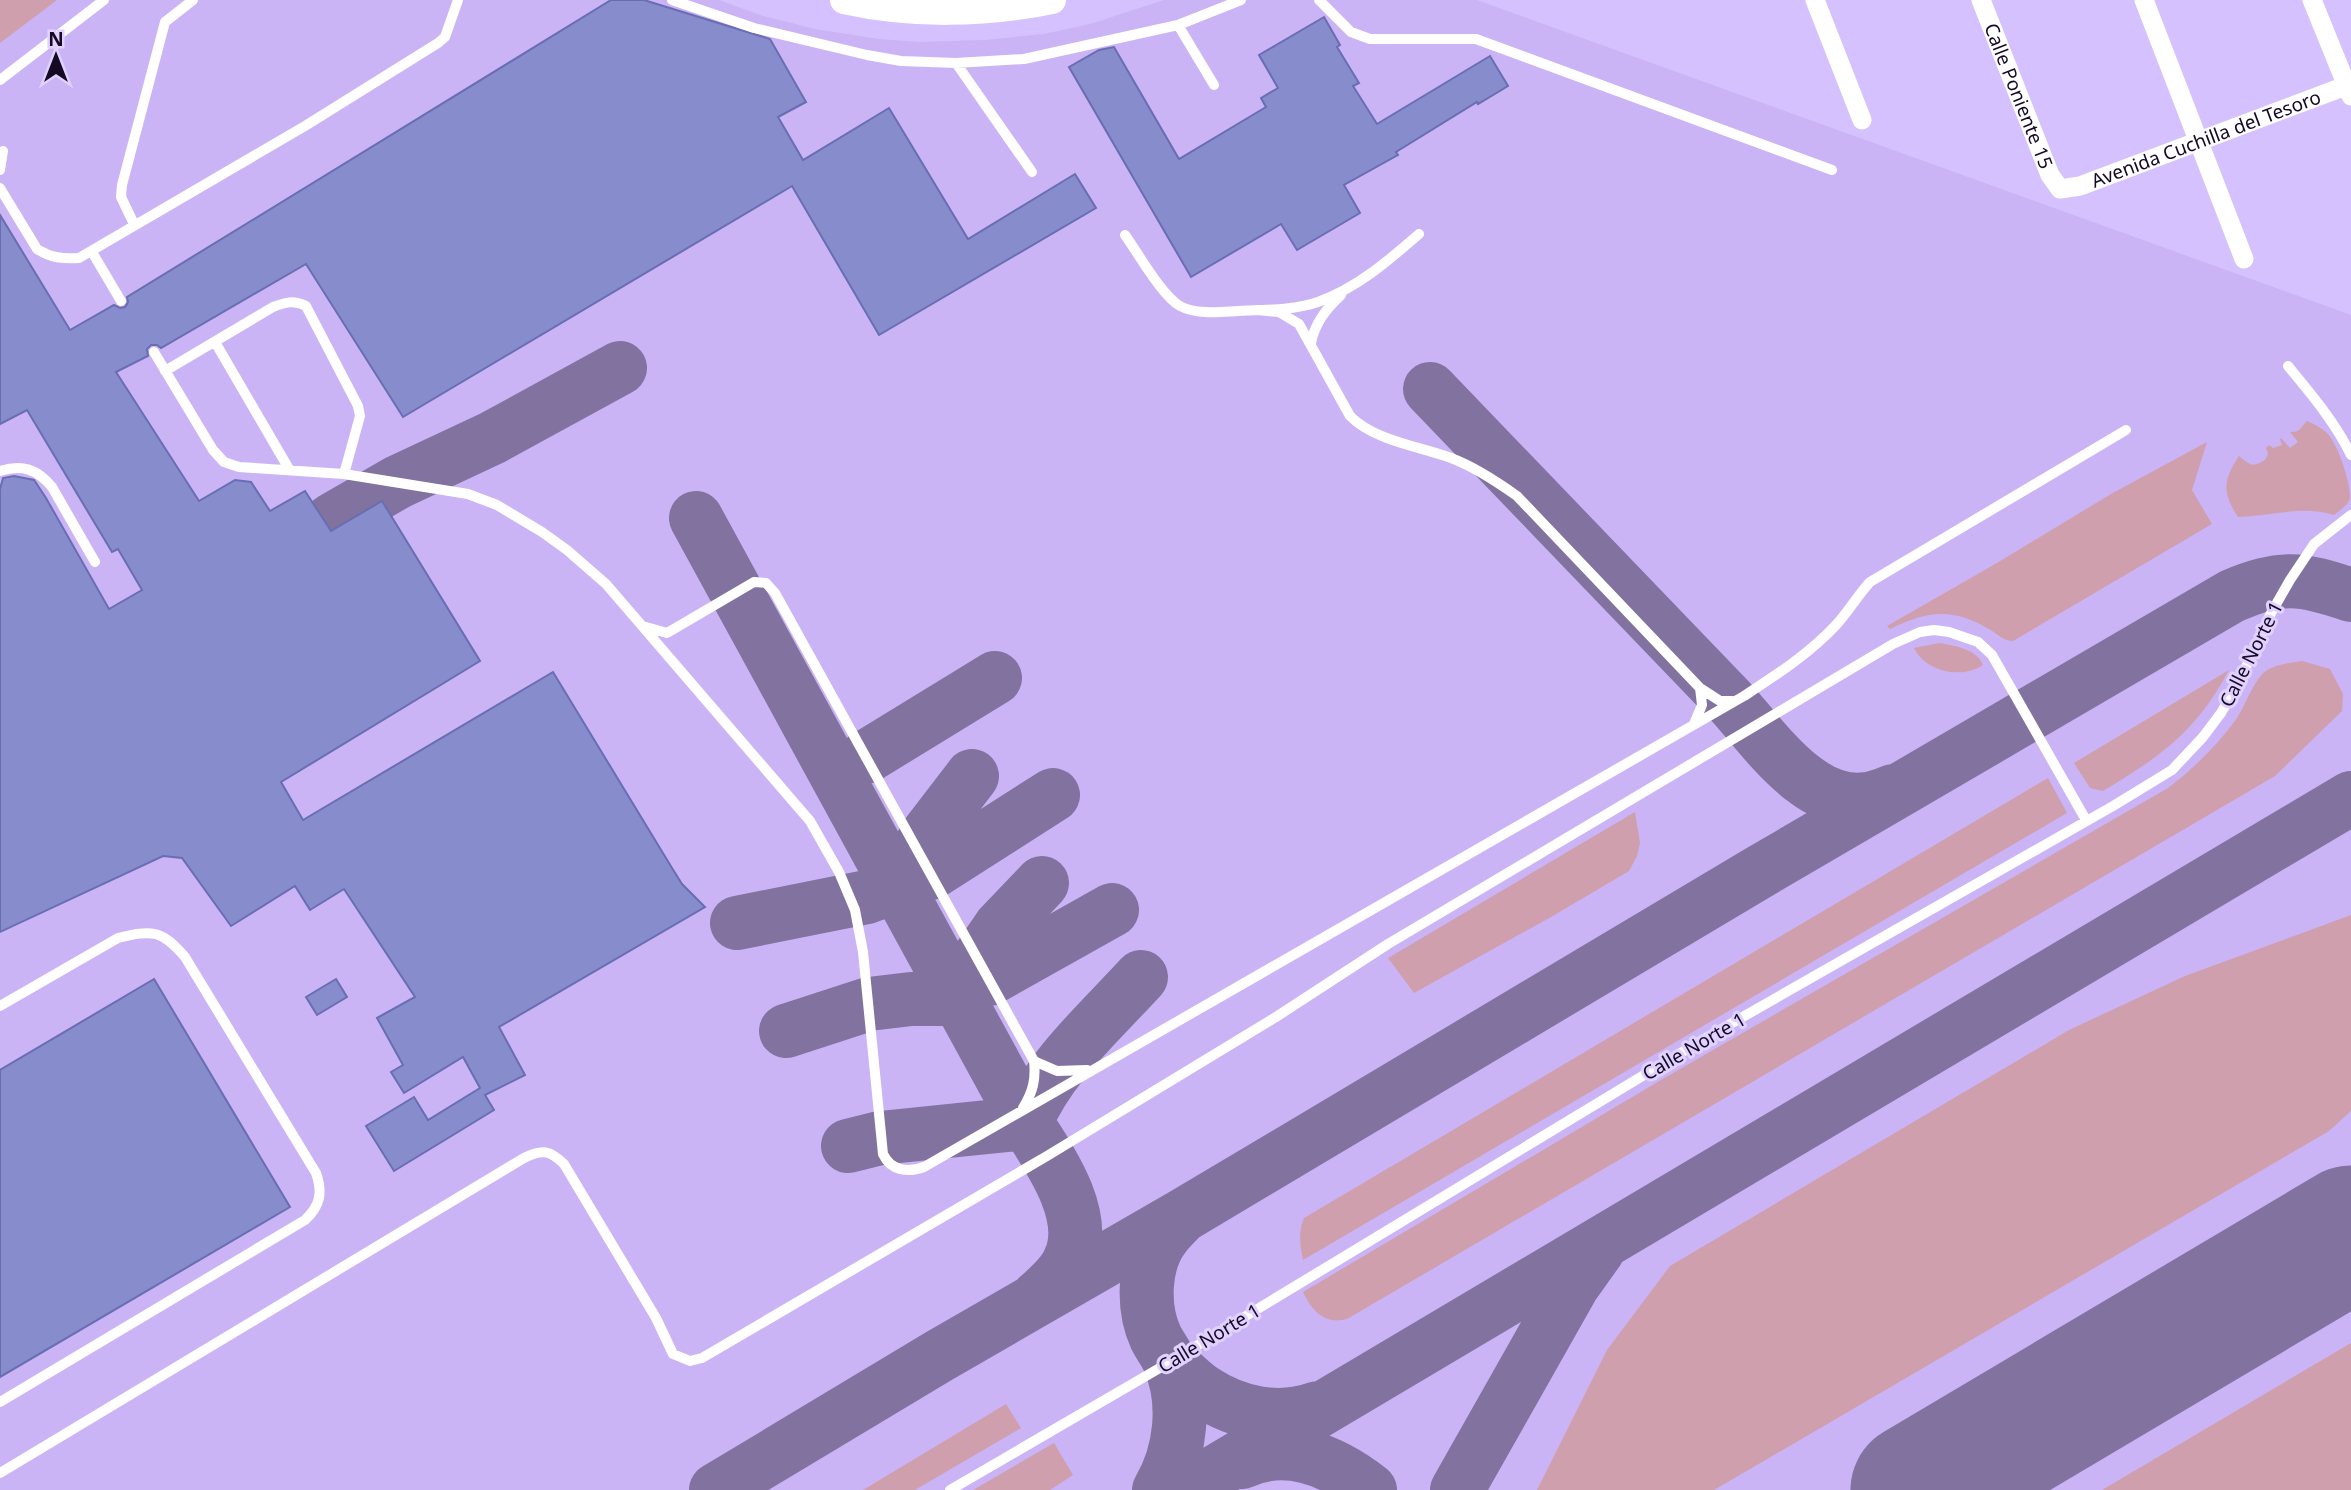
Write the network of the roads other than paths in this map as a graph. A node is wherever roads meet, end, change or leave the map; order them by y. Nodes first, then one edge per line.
1 (104, 0) edge
2 (193, 0) edge
3 (458, 0) edge
4 (672, 0) edge
5 (844, 0) edge
6 (1052, 0) edge
7 (1241, 0) edge
8 (1319, 0) edge
9 (1815, 0) edge
10 (1981, 0) edge
11 (2144, 0) edge
12 (2312, 0) edge
13 (1178, 26) junction
14 (956, 63) junction
15 (0, 80) edge
16 (1214, 85) dead end
17 (2350, 88) edge
18 (1862, 120) dead end
19 (2199, 142) junction
20 (3, 151) dead end
21 (0, 170) edge
22 (1832, 170) dead end
23 (1032, 172) dead end
24 (0, 188) edge
25 (2060, 189) joint
26 (134, 224) junction
27 (1419, 234) dead end
28 (1125, 235) dead end
29 (92, 252) junction
30 (2244, 259) dead end
31 (1348, 288) junction
32 (121, 301) dead end
33 (1256, 310) junction
34 (215, 342) junction
35 (1311, 344) junction
36 (154, 352) dead end
37 (2288, 366) dead end
38 (164, 371) junction
39 (2126, 430) dead end
40 (2351, 455) edge
41 (289, 469) junction
42 (0, 471) edge
43 (344, 474) junction
44 (2351, 515) edge
45 (95, 562) dead end
46 (642, 625) junction
47 (667, 633) junction
48 (667, 656) junction
49 (1700, 688) junction
50 (1744, 696) junction
51 (1692, 726) junction
52 (2085, 820) junction
53 (0, 1006) edge
54 (1034, 1061) junction
55 (1094, 1070) junction
56 (1021, 1111) junction
57 (0, 1402) edge
58 (0, 1473) edge
59 (950, 1490) edge

1 - 15 lane
2 - 26 lane
3 - 26 lane
4 - 14 lane
5 - 6 main road
7 - 13 lane
8 - 22 lane
9 - 18 street
10 - 25 street, Calle Poniente 15
11 - 19 street
12 - 17 street
13 - 14 lane
13 - 16 lane
14 - 23 lane
17 - 19 street, Avenida Cuchilla del Tesoro
19 - 25 street, Avenida Cuchilla del Tesoro
19 - 30 street
20 - 21 lane
24 - 29 lane
26 - 29 lane
27 - 31 lane
28 - 33 lane
29 - 32 lane
31 - 33 lane
31 - 35 lane
33 - 35 lane
34 - 38 lane
34 - 41 lane
34 - 43 lane
35 - 49 lane
36 - 38 lane
37 - 40 lane
38 - 41 lane
39 - 50 lane
41 - 43 lane
42 - 45 lane
43 - 46 lane
44 - 52 lane, Calle Norte 1
46 - 47 lane
46 - 48 lane
47 - 48 lane
47 - 54 lane
48 - 56 lane
49 - 50 lane
49 - 51 lane
50 - 51 lane
51 - 55 lane
52 - 58 lane
52 - 59 lane, Calle Norte 1
53 - 57 lane
54 - 55 lane
54 - 56 lane
55 - 56 lane

